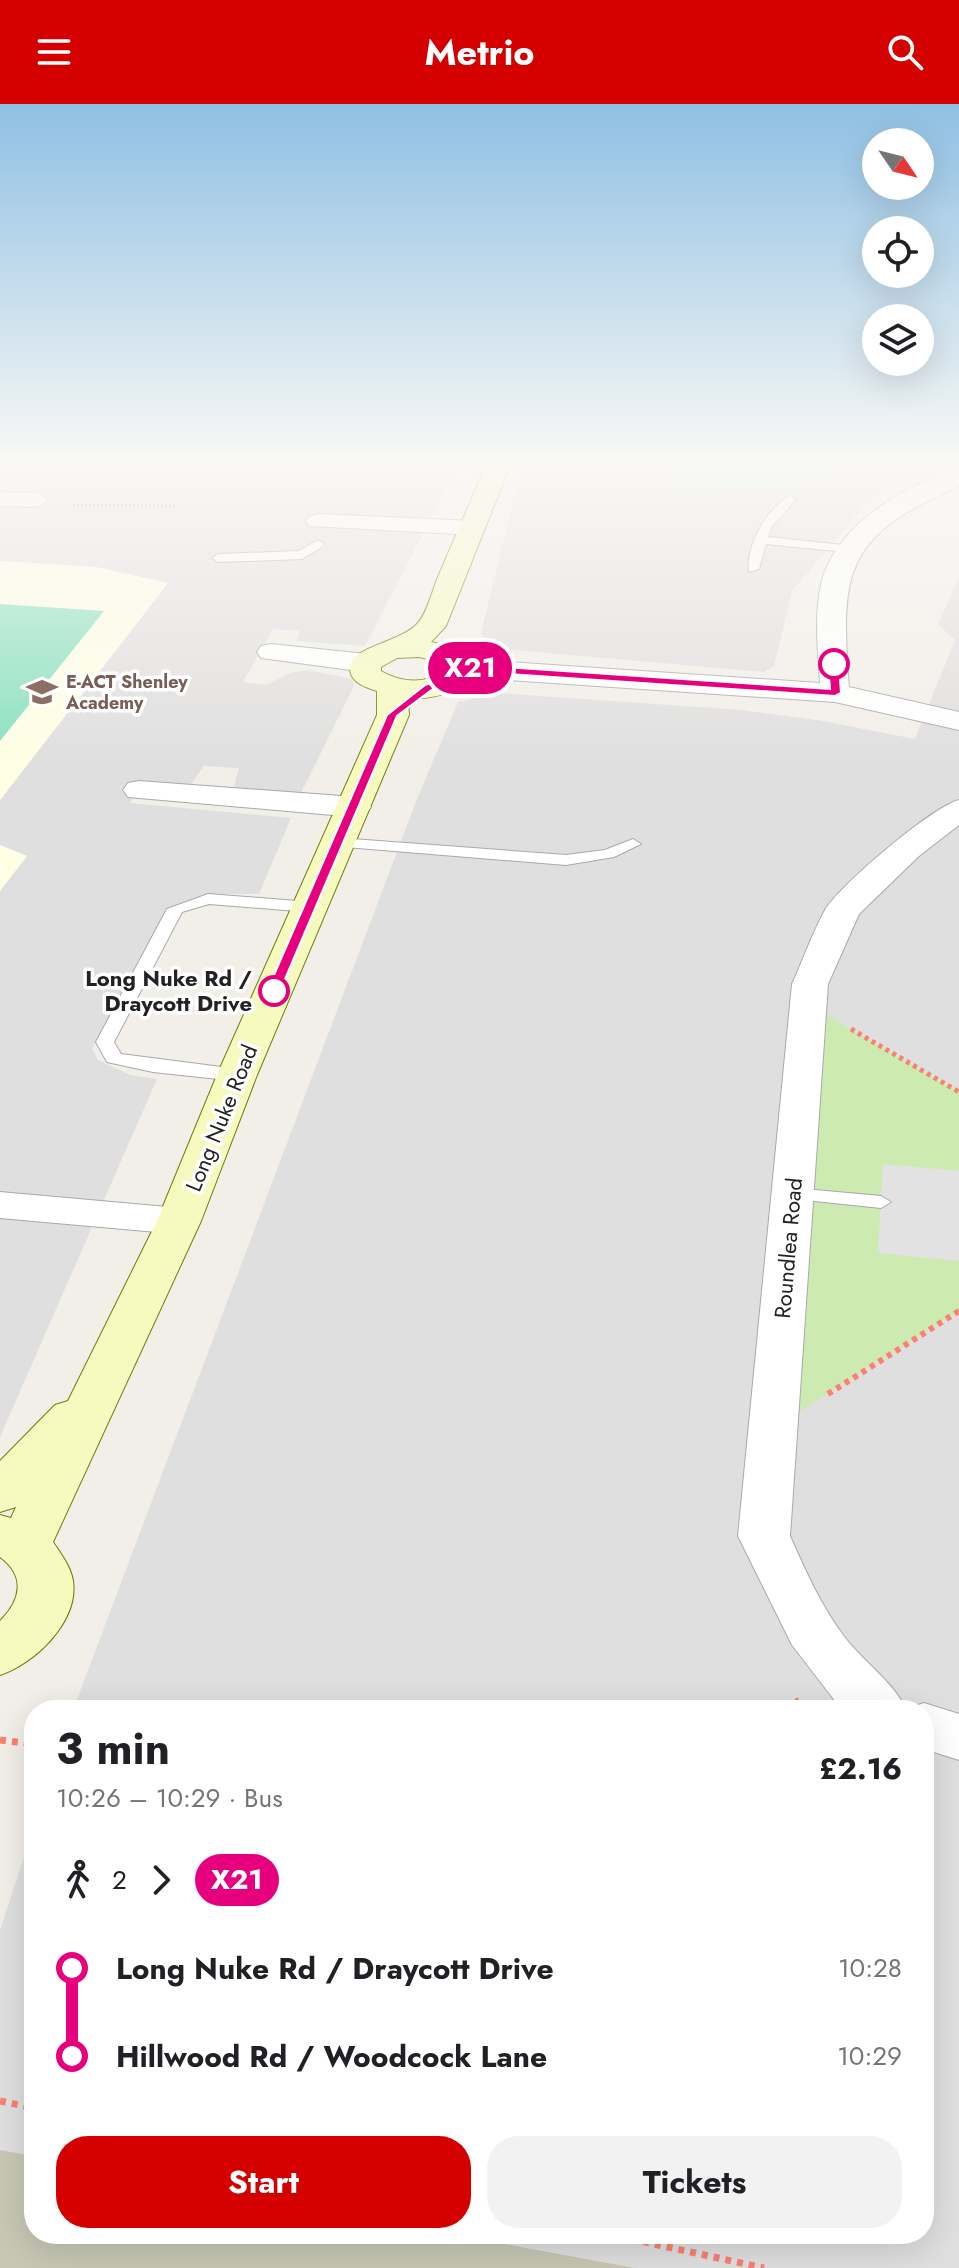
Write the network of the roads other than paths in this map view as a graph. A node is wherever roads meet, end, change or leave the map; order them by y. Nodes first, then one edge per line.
1 (466, 564) edge
2 (754, 564) edge
3 (845, 564) edge
4 (753, 569) dead end
5 (446, 648) junction
6 (271, 653) dead end
7 (366, 663) junction
8 (835, 693) junction
9 (392, 700) junction
10 (958, 720) edge
11 (139, 790) dead end
12 (355, 807) junction
13 (959, 810) edge
14 (339, 843) junction
15 (633, 844) dead end
16 (310, 907) junction
17 (237, 1075) junction
18 (793, 1194) junction
19 (881, 1202) dead end
20 (0, 1205) edge
21 (179, 1221) junction
22 (102, 1387) junction
23 (0, 1493) edge
24 (12, 1541) edge
25 (1, 1653) edge
26 (868, 1700) edge
27 (934, 1729) edge
28 (959, 1737) edge

1 - 5 street
2 - 4 lane
3 - 8 street
5 - 7 street
5 - 8 street
5 - 9 street, Long Nuke Road
6 - 7 street
7 - 9 street
8 - 10 street
9 - 12 street, Long Nuke Road
11 - 12 street
12 - 14 street, Long Nuke Road
13 - 18 street, Roundlea Road
14 - 15 lane
14 - 16 street, Long Nuke Road
16 - 17 street, Long Nuke Road
16 - 17 lane
17 - 21 street, Long Nuke Road
18 - 19 lane
18 - 26 street, Roundlea Road
20 - 21 street
21 - 22 street, Long Nuke Road
22 - 23 street, Long Nuke Road
22 - 24 street, Long Nuke Road
24 - 25 street, Long Nuke Road
27 - 28 street

